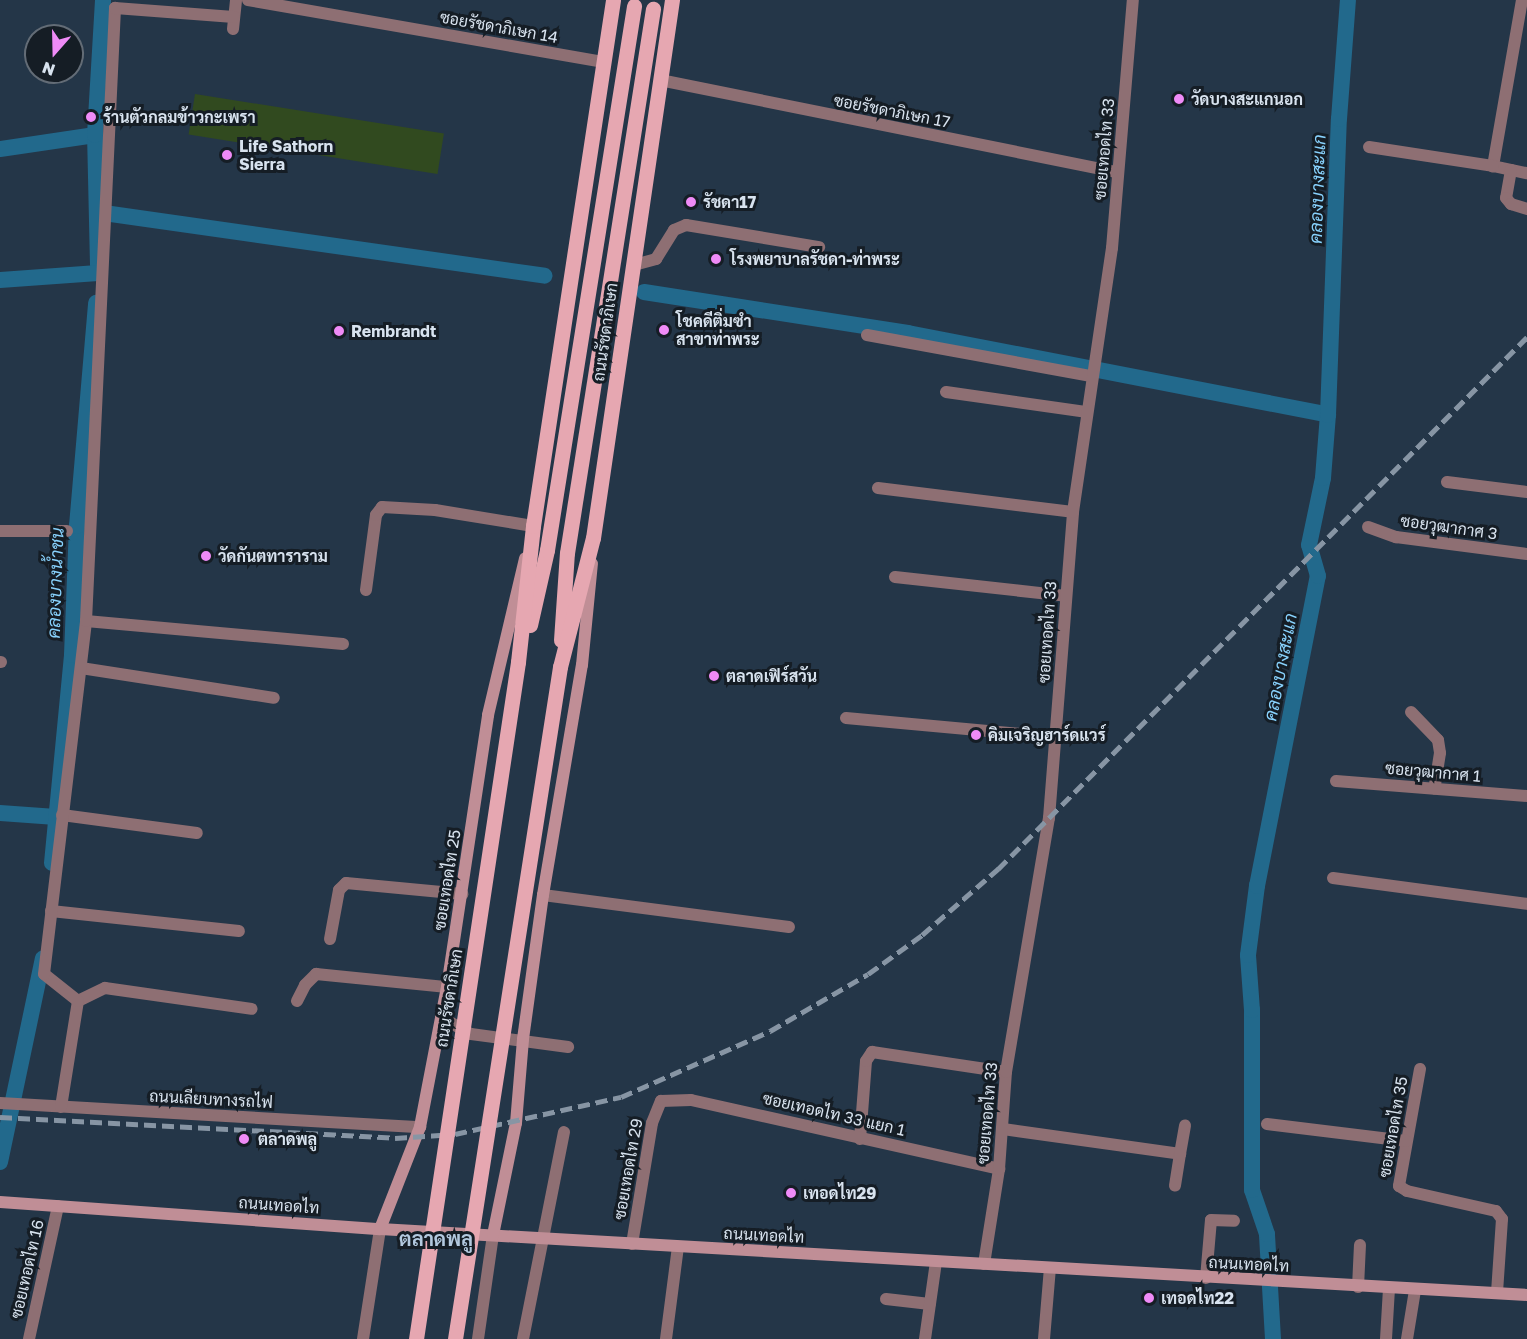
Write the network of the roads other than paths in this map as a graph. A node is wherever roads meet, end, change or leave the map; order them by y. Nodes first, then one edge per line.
1 (236, 0) edge
2 (248, 0) edge
3 (613, 0) edge
4 (672, 0) edge
5 (1133, 0) edge
6 (1522, 0) edge
7 (634, 6) dead end
8 (653, 9) dead end
9 (603, 62) junction
10 (660, 80) junction
11 (1369, 147) dead end
12 (1493, 166) junction
13 (1511, 170) junction
14 (1118, 172) junction
15 (1527, 173) edge
16 (1527, 209) edge
17 (819, 247) dead end
18 (633, 264) junction
19 (867, 335) dead end
20 (1092, 371) junction
21 (946, 392) dead end
22 (1086, 412) junction
23 (1447, 482) dead end
24 (878, 488) dead end
25 (1527, 492) edge
26 (1073, 512) junction
27 (1368, 527) dead end
28 (532, 529) junction
29 (0, 531) edge
30 (67, 531) dead end
31 (593, 538) junction
32 (1527, 554) edge
33 (895, 577) dead end
34 (366, 590) dead end
35 (1066, 596) junction
36 (86, 621) junction
37 (343, 644) dead end
38 (518, 662) junction
39 (560, 667) junction
40 (81, 668) junction
41 (274, 698) dead end
42 (1411, 712) dead end
43 (846, 718) dead end
44 (1056, 737) junction
45 (1336, 781) dead end
46 (1434, 789) junction
47 (1527, 796) edge
48 (62, 815) junction
49 (197, 833) dead end
50 (1333, 878) dead end
51 (462, 894) junction
52 (543, 895) junction
53 (1527, 904) edge
54 (51, 911) junction
55 (789, 927) dead end
56 (239, 931) dead end
57 (330, 939) dead end
58 (447, 987) junction
59 (78, 1001) junction
60 (297, 1001) dead end
61 (252, 1009) dead end
62 (441, 1017) junction
63 (523, 1039) junction
64 (568, 1047) dead end
65 (1420, 1068) dead end
66 (1006, 1072) junction
67 (661, 1101) joint
68 (2, 1103) edge
69 (61, 1107) junction
70 (1267, 1124) dead end
71 (1185, 1125) dead end
72 (420, 1127) junction
73 (1003, 1129) junction
74 (564, 1132) dead end
75 (860, 1139) junction
76 (1406, 1141) junction
77 (1180, 1154) junction
78 (999, 1169) junction
79 (1175, 1186) dead end
80 (0, 1202) edge
81 (58, 1206) junction
82 (1234, 1221) dead end
83 (380, 1229) junction
84 (493, 1235) junction
85 (543, 1238) junction
86 (632, 1244) junction
87 (1360, 1245) dead end
88 (678, 1247) junction
89 (936, 1262) junction
90 (984, 1264) junction
91 (1050, 1268) junction
92 (1206, 1278) junction
93 (1358, 1287) junction
94 (1389, 1288) junction
95 (1414, 1290) junction
96 (1497, 1293) junction
97 (1527, 1295) edge
98 (886, 1299) dead end
99 (930, 1304) junction
100 (29, 1339) edge
101 (363, 1339) edge
102 (416, 1339) edge
103 (455, 1339) edge
104 (478, 1339) edge
105 (523, 1339) edge
106 (666, 1339) edge
107 (925, 1339) edge
108 (1044, 1339) edge
109 (1386, 1339) edge
110 (1407, 1339) edge

1 - 36 street
2 - 9 street, ซอยรัชดาภิเษก 14
3 - 9 main road, ถนนรัชดาภิเษก
4 - 10 main road, ถนนรัชดาภิเษก
5 - 14 street, ซอยเทอดไท 33
6 - 12 street
7 - 38 main road, ถนนรัชดาภิเษก
8 - 39 main road, ถนนรัชดาภิเษก
9 - 28 main road, ถนนรัชดาภิเษก
10 - 14 street, ซอยรัชดาภิเษก 17
10 - 18 main road, ถนนรัชดาภิเษก
11 - 12 street
12 - 13 street
13 - 15 street
13 - 16 street
14 - 20 street, ซอยเทอดไท 33
17 - 18 street
18 - 31 main road, ถนนรัชดาภิเษก
19 - 20 street
20 - 22 street, ซอยเทอดไท 33
21 - 22 street
22 - 26 street, ซอยเทอดไท 33
23 - 25 street
24 - 26 street
26 - 35 street, ซอยเทอดไท 33
27 - 32 street, ซอยวุฒากาศ 3
28 - 34 street
28 - 38 main road, ถนนรัชดาภิเษก
28 - 51 main road, ซอยเทอดไท 25
29 - 30 street
31 - 39 main road, ถนนรัชดาภิเษก
31 - 52 main road
33 - 35 street
35 - 44 street, ซอยเทอดไท 33
36 - 37 street
36 - 40 street
38 - 102 main road, ถนนรัชดาภิเษก, bridge
39 - 103 main road, ถนนรัชดาภิเษก, bridge
40 - 41 street
40 - 48 street
42 - 46 street
43 - 44 street
44 - 66 street, ซอยเทอดไท 33
45 - 46 street, ซอยวุฒากาศ 1
46 - 47 street, ซอยวุฒากาศ 1
48 - 49 street
48 - 54 street
50 - 53 street
51 - 57 street
51 - 58 main road, ซอยเทอดไท 25
52 - 55 street
52 - 63 main road
54 - 56 street
54 - 59 street
58 - 60 street
58 - 62 main road, ซอยเทอดไท 25
59 - 61 street
59 - 69 street
62 - 63 street
62 - 72 main road, ซอยเทอดไท 25
63 - 64 street
63 - 84 main road
65 - 76 street, ซอยเทอดไท 35
66 - 73 street, ซอยเทอดไท 33
66 - 75 street
67 - 75 street, ซอยเทอดไท 33 แยก 1
67 - 86 street, ซอยเทอดไท 29
68 - 69 street, ถนนเลียบทางรถไฟ
69 - 72 street, ถนนเลียบทางรถไฟ
70 - 76 street
71 - 77 street
72 - 83 main road, ซอยเทอดไท 25
73 - 77 street
73 - 78 street, ซอยเทอดไท 33
74 - 85 street
75 - 78 street, ซอยเทอดไท 33 แยก 1
76 - 96 street, ซอยเทอดไท 35
77 - 79 street
78 - 90 street, ซอยเทอดไท 33
80 - 81 main road, ถนนเทอดไท
81 - 83 main road, ถนนเทอดไท
81 - 100 street, ซอยเทอดไท 16
82 - 92 street
83 - 84 main road, ถนนเทอดไท
83 - 101 street
84 - 85 main road, ถนนเทอดไท
84 - 104 street
85 - 86 main road, ถนนเทอดไท
85 - 105 street
86 - 88 main road, ถนนเทอดไท
87 - 93 street
88 - 89 main road, ถนนเทอดไท
88 - 106 street
89 - 90 main road, ถนนเทอดไท
89 - 99 street
90 - 91 main road, ถนนเทอดไท
91 - 92 main road, ถนนเทอดไท
91 - 108 street
92 - 93 main road, ถนนเทอดไท
93 - 94 main road, ถนนเทอดไท
94 - 95 main road, ถนนเทอดไท
94 - 109 street
95 - 96 main road, ถนนเทอดไท
95 - 110 street
96 - 97 main road, ถนนเทอดไท
98 - 99 street
99 - 107 street

